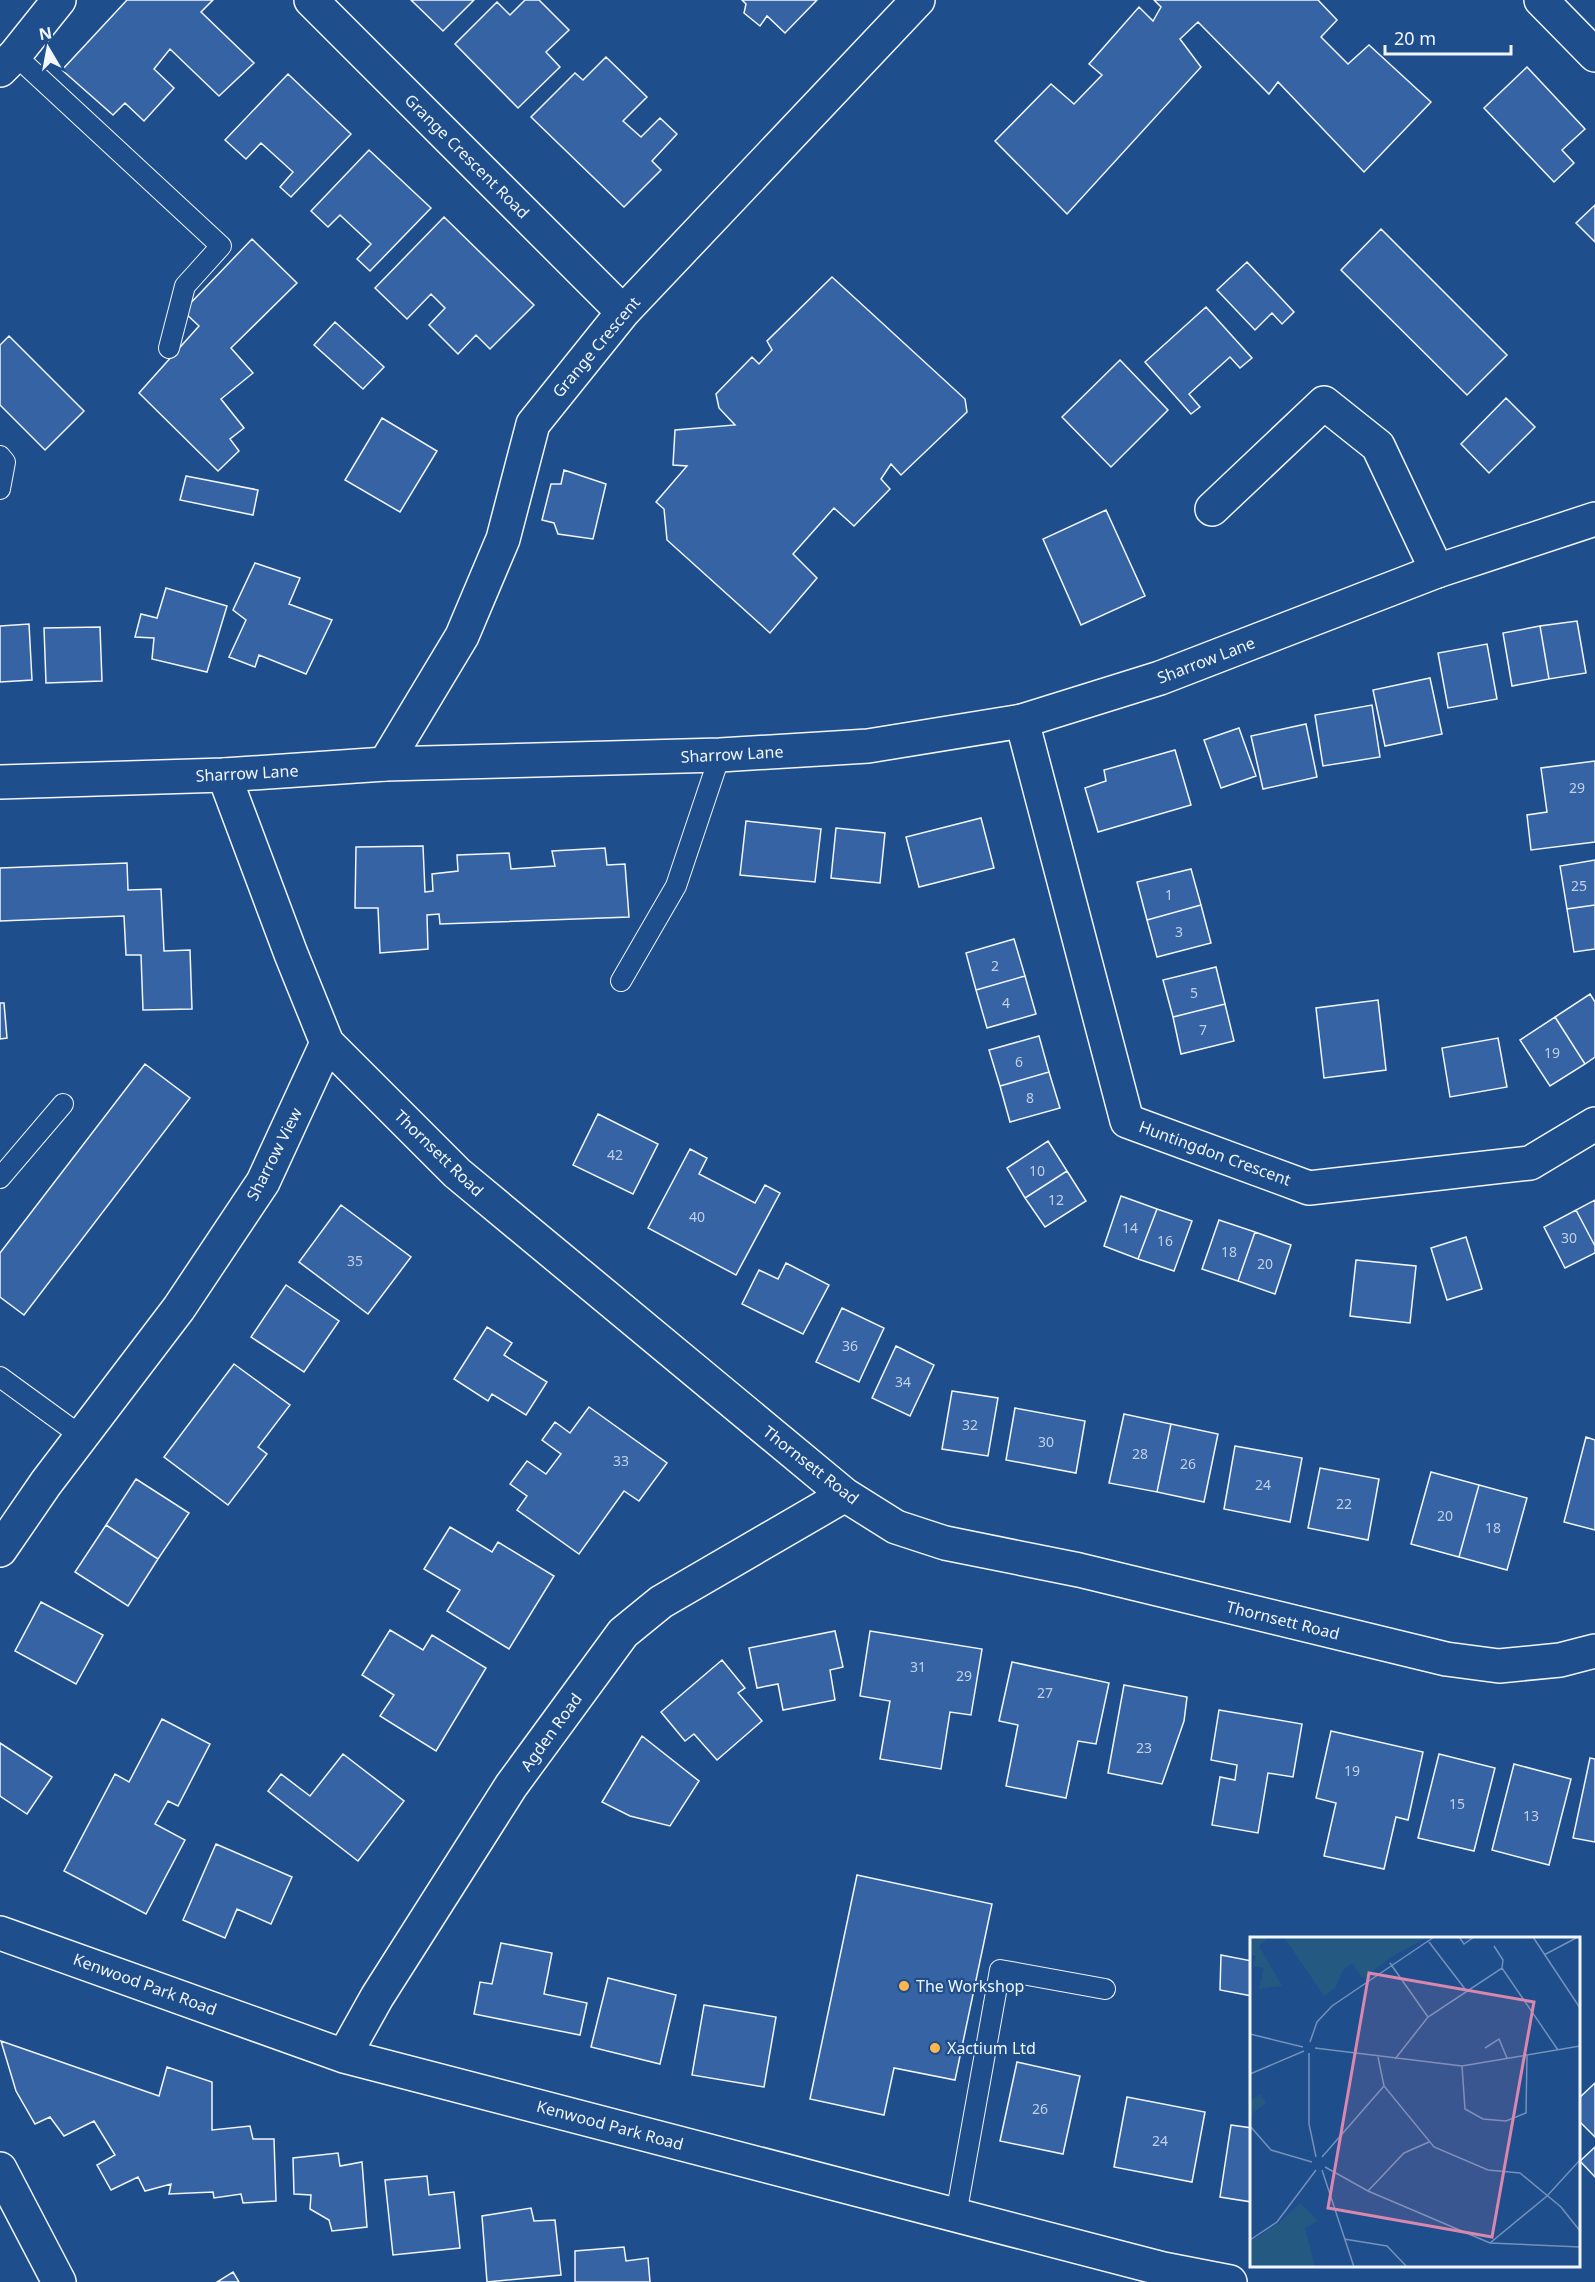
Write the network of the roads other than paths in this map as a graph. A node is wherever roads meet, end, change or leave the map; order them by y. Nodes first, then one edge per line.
1 (59, 0) edge
2 (311, 0) edge
3 (918, 0) edge
4 (1541, 0) edge
5 (1595, 55) edge
6 (7, 63) edge
7 (623, 312) junction
8 (169, 348) dead end
9 (0, 456) edge
10 (0, 489) edge
11 (1212, 510) dead end
12 (1595, 519) edge
13 (1437, 571) junction
14 (1022, 721) junction
15 (720, 755) junction
16 (385, 764) junction
17 (224, 775) junction
18 (0, 782) edge
19 (621, 981) dead end
20 (327, 1043) junction
21 (63, 1104) dead end
22 (1595, 1124) edge
23 (0, 1178) edge
24 (0, 1377) edge
25 (81, 1436) junction
26 (845, 1495) junction
27 (0, 1550) edge
28 (1595, 1651) edge
29 (0, 1933) edge
30 (1105, 1989) dead end
31 (344, 2056) junction
32 (0, 2169) edge
33 (956, 2215) junction
34 (59, 2282) edge
35 (1230, 2282) edge

1 - 6 street
2 - 7 street, Grange Crescent Road
3 - 7 street, Grange Crescent
4 - 5 street
6 - 8 lane
7 - 16 street, Grange Crescent
9 - 10 lane
11 - 13 street
12 - 13 street, Sharrow Lane
13 - 14 street, Sharrow Lane
14 - 15 street, Sharrow Lane
14 - 22 street, Huntingdon Crescent
15 - 16 street, Sharrow Lane
15 - 19 lane
16 - 17 street, Sharrow Lane
17 - 18 street, Sharrow Lane
17 - 20 street
20 - 25 street, Sharrow View
20 - 26 street, Thornsett Road
21 - 23 lane
24 - 25 lane
25 - 27 street, Sharrow View
26 - 28 street, Thornsett Road
26 - 31 street, Agden Road
29 - 31 street, Kenwood Park Road
30 - 33 lane
31 - 33 street, Kenwood Park Road
32 - 34 street
33 - 35 street, Kenwood Park Road

